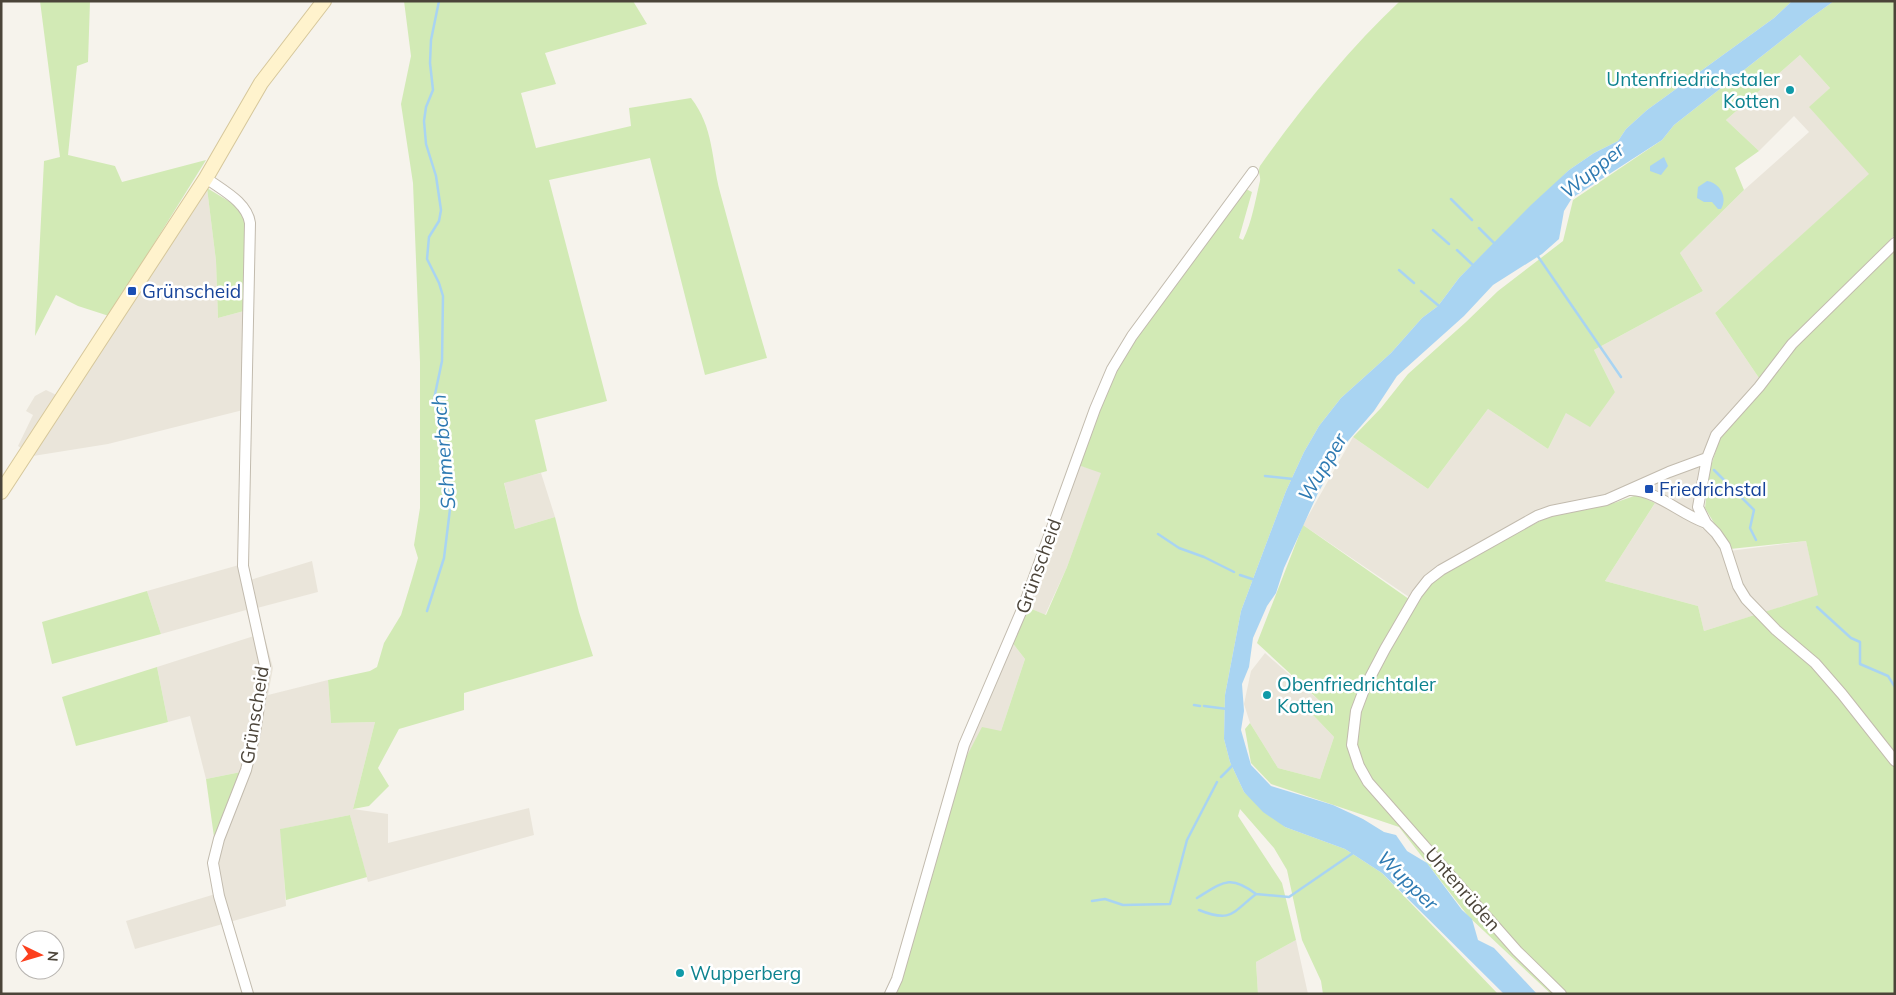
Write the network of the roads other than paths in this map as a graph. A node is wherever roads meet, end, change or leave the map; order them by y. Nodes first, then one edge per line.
1 (324, 1) edge
2 (1253, 172) dead end
3 (206, 178) junction
4 (1895, 243) edge
5 (1707, 458) junction
6 (1631, 490) junction
7 (1, 492) edge
8 (1706, 523) junction
9 (1895, 761) edge
10 (248, 994) edge
11 (890, 994) edge
12 (1561, 994) edge

1 - 3 street
2 - 11 street, Grünscheid
3 - 7 street
3 - 10 street, Grünscheid
4 - 5 street
5 - 6 street
5 - 8 street
6 - 8 street
6 - 12 street, Untenrüden
8 - 9 street

